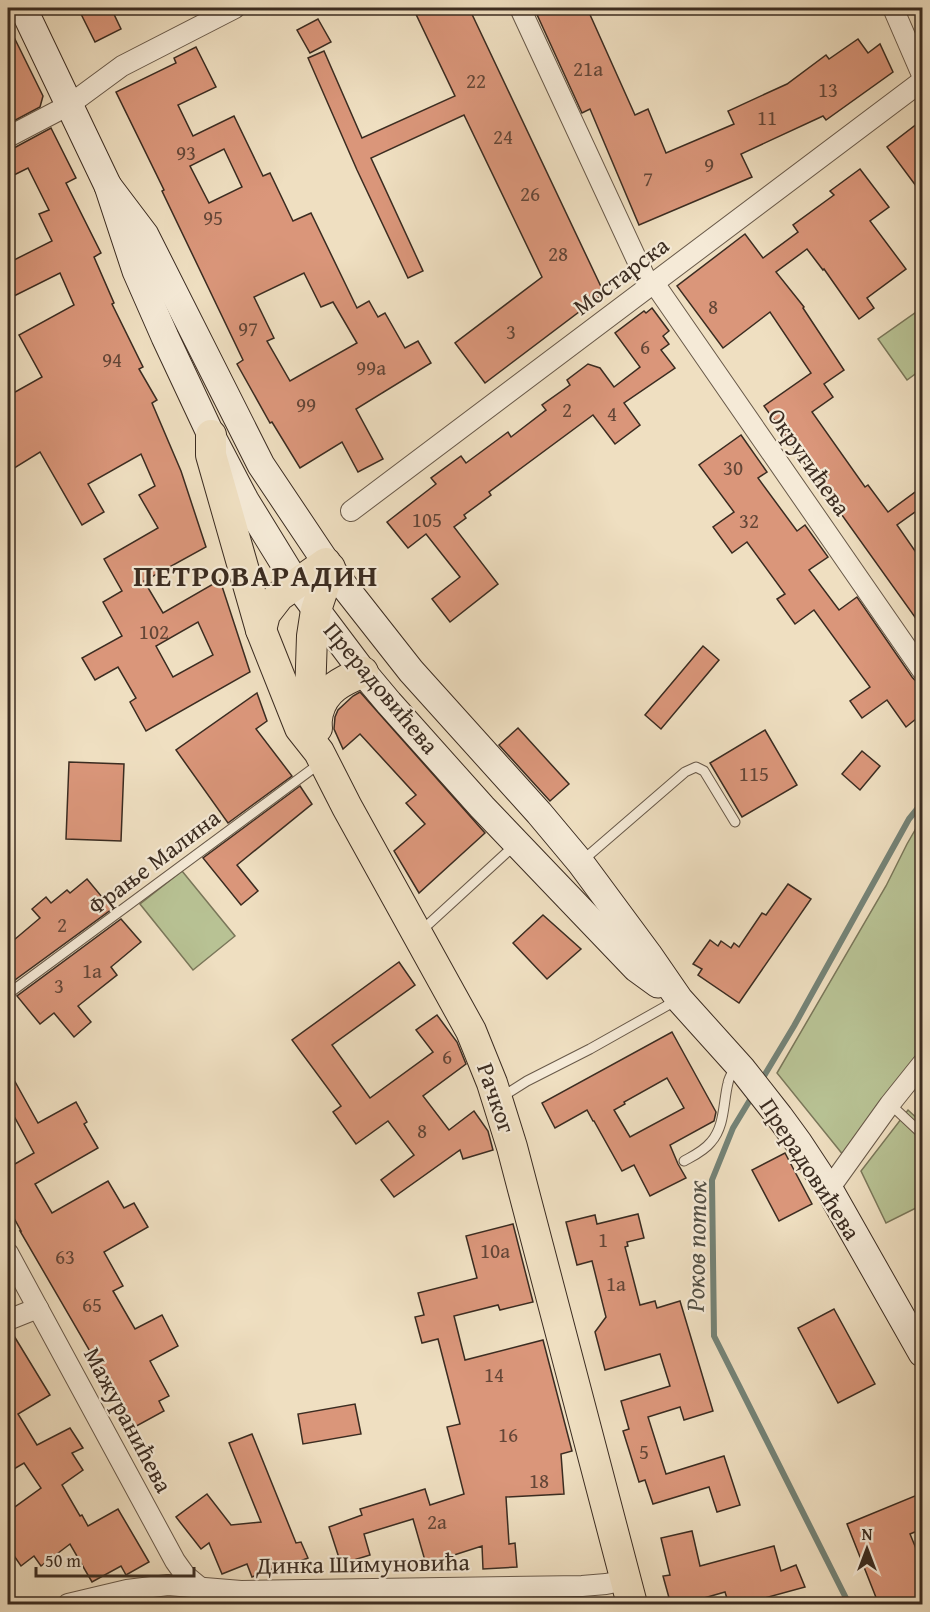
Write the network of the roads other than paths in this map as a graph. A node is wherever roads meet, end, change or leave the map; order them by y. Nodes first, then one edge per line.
1 (23, 8) edge
2 (235, 8) edge
3 (520, 8) edge
4 (893, 8) edge
5 (922, 75) edge
6 (922, 81) edge
7 (69, 105) junction
8 (8, 137) edge
9 (108, 186) junction
10 (651, 285) junction
11 (211, 435) junction
12 (351, 511) dead end
13 (328, 566) junction
14 (296, 583) junction
15 (316, 610) junction
16 (261, 630) junction
17 (922, 670) edge
18 (363, 672) junction
19 (320, 745) junction
20 (735, 822) dead end
21 (518, 843) junction
22 (580, 862) junction
23 (418, 933) junction
24 (8, 994) edge
25 (679, 999) junction
26 (922, 1064) edge
27 (739, 1067) junction
28 (498, 1099) junction
29 (890, 1104) junction
30 (922, 1134) edge
31 (684, 1161) dead end
32 (829, 1189) junction
33 (8, 1253) edge
34 (38, 1308) junction
35 (8, 1320) edge
36 (922, 1353) edge
37 (629, 1592) edge
38 (207, 1597) edge
39 (68, 1605) edge

1 - 7 main road, Прерадовићева
2 - 7 street
3 - 10 street, Округићева
4 - 5 street
6 - 10 street, Мостарска
7 - 8 street
7 - 9 main road, Прерадовићева
9 - 11 main road, Прерадовићева
9 - 13 main road, Прерадовићева
10 - 12 street, Мостарска
10 - 17 street, Округићева
11 - 14 main road, Прерадовићева
11 - 16 main road, Рачког
13 - 14 main road
13 - 15 main road, Рачког
13 - 22 main road, Прерадовићева
14 - 15 main road, Прерадовићева
14 - 16 main road
15 - 18 main road, Прерадовићева
15 - 19 main road, Рачког
16 - 19 main road, Рачког
18 - 19 main road
18 - 21 main road, Прерадовићева
19 - 23 main road, Рачког
19 - 24 lane, Фрање Малина
20 - 22 lane
21 - 23 lane
21 - 25 main road, Прерадовићева
22 - 25 main road, Прерадовићева
23 - 28 main road, Рачког
25 - 27 main road, Прерадовићева
25 - 28 lane
26 - 29 street
27 - 31 lane
27 - 32 main road, Прерадовићева
28 - 37 main road, Рачког
29 - 30 lane
29 - 32 street
32 - 36 main road, Прерадовићева
33 - 34 street, Мажуранићева
34 - 35 street
34 - 38 street, Мажуранићева
37 - 38 street, Динка Шимуновића
38 - 39 street, Динка Шимуновића

